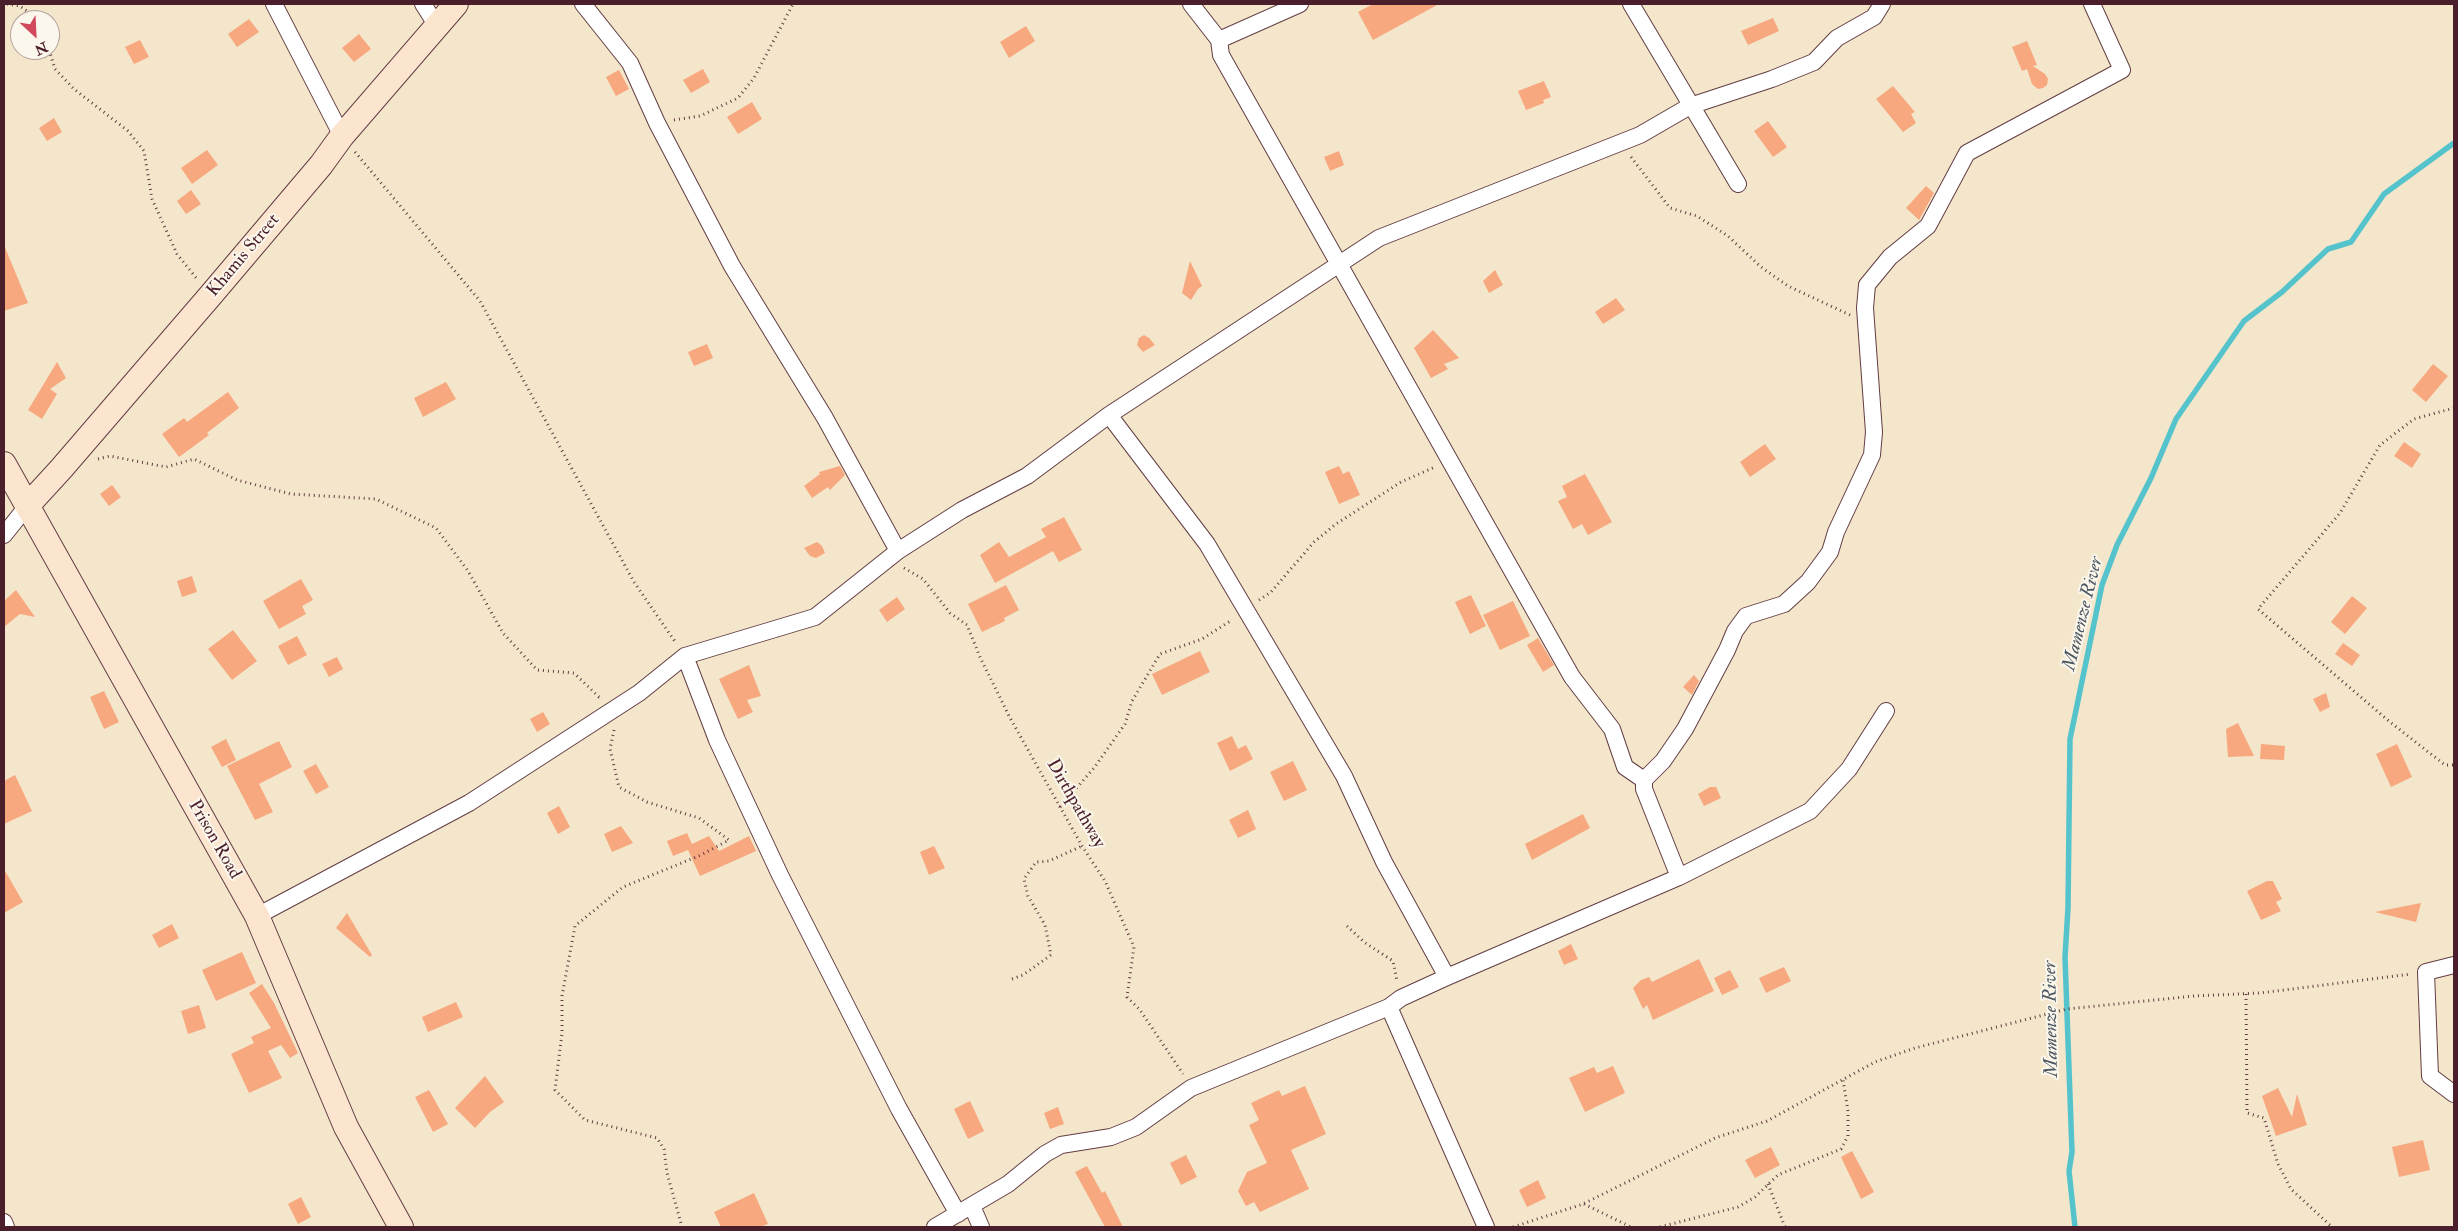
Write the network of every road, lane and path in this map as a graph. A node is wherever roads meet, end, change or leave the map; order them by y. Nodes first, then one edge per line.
1 (8, 4) edge
2 (274, 4) edge
3 (423, 4) edge
4 (456, 4) edge
5 (583, 4) edge
6 (793, 4) edge
7 (1191, 4) edge
8 (1300, 4) edge
9 (1631, 4) edge
10 (1882, 4) edge
11 (2092, 4) edge
12 (25, 10) edge
13 (437, 26) junction
14 (1219, 40) junction
15 (52, 60) edge
16 (1690, 106) junction
17 (656, 123) junction
18 (342, 136) junction
19 (1621, 143) junction
20 (1738, 184) dead end
21 (1341, 264) junction
22 (210, 296) junction
23 (1866, 323) junction
24 (2454, 408) edge
25 (1109, 415) junction
26 (94, 460) dead end
27 (4, 464) edge
28 (28, 504) junction
29 (4, 535) edge
30 (893, 555) junction
31 (685, 656) junction
32 (606, 695) dead end
33 (1886, 711) dead end
34 (616, 722) dead end
35 (2454, 765) edge
36 (1644, 780) junction
37 (1082, 846) junction
38 (1680, 877) junction
39 (257, 916) junction
40 (1347, 926) dead end
41 (2454, 965) edge
42 (2426, 972) junction
43 (1447, 977) junction
44 (1012, 979) dead end
45 (2246, 994) junction
46 (1395, 1003) junction
47 (1843, 1080) junction
48 (1191, 1088) junction
49 (2454, 1094) edge
50 (1768, 1184) junction
51 (1583, 1204) junction
52 (965, 1210) junction
53 (4, 1222) edge
54 (6, 1227) edge
55 (401, 1227) edge
56 (682, 1227) edge
57 (935, 1227) edge
58 (981, 1227) edge
59 (1486, 1227) edge
60 (1513, 1227) edge
61 (1631, 1227) edge
62 (1660, 1227) edge
63 (1785, 1227) edge
64 (2332, 1227) edge

1 - 12 path
2 - 18 street
3 - 13 street
4 - 13 street, Khamis Street
5 - 17 street
6 - 17 path
7 - 14 street
8 - 14 street
9 - 16 street
10 - 16 street
11 - 23 street
13 - 18 street, Khamis Street
14 - 21 street
15 - 22 path
16 - 19 street
16 - 20 street
17 - 30 street
18 - 22 street, Khamis Street
18 - 31 path
19 - 21 street
19 - 23 path
21 - 25 street
21 - 36 street
22 - 28 street, Khamis Street
23 - 36 street
24 - 35 path
25 - 30 street
25 - 43 street
26 - 32 path
27 - 28 street, Prison Road
28 - 29 street
28 - 39 street, Prison Road
30 - 31 street
30 - 37 path, Dirthpathway
31 - 39 street
31 - 52 street
33 - 38 street
34 - 56 path
36 - 38 street
37 - 44 path
37 - 48 path, Dirthpathway
38 - 43 street
39 - 55 street, Prison Road
40 - 46 path
41 - 42 street
42 - 45 path
42 - 49 street
43 - 46 street
45 - 47 path
45 - 64 path
46 - 48 street
46 - 59 street
47 - 50 path
47 - 51 path
48 - 52 street
50 - 62 path
50 - 63 path
51 - 60 path
51 - 61 path
52 - 57 street
52 - 58 street
53 - 54 street

